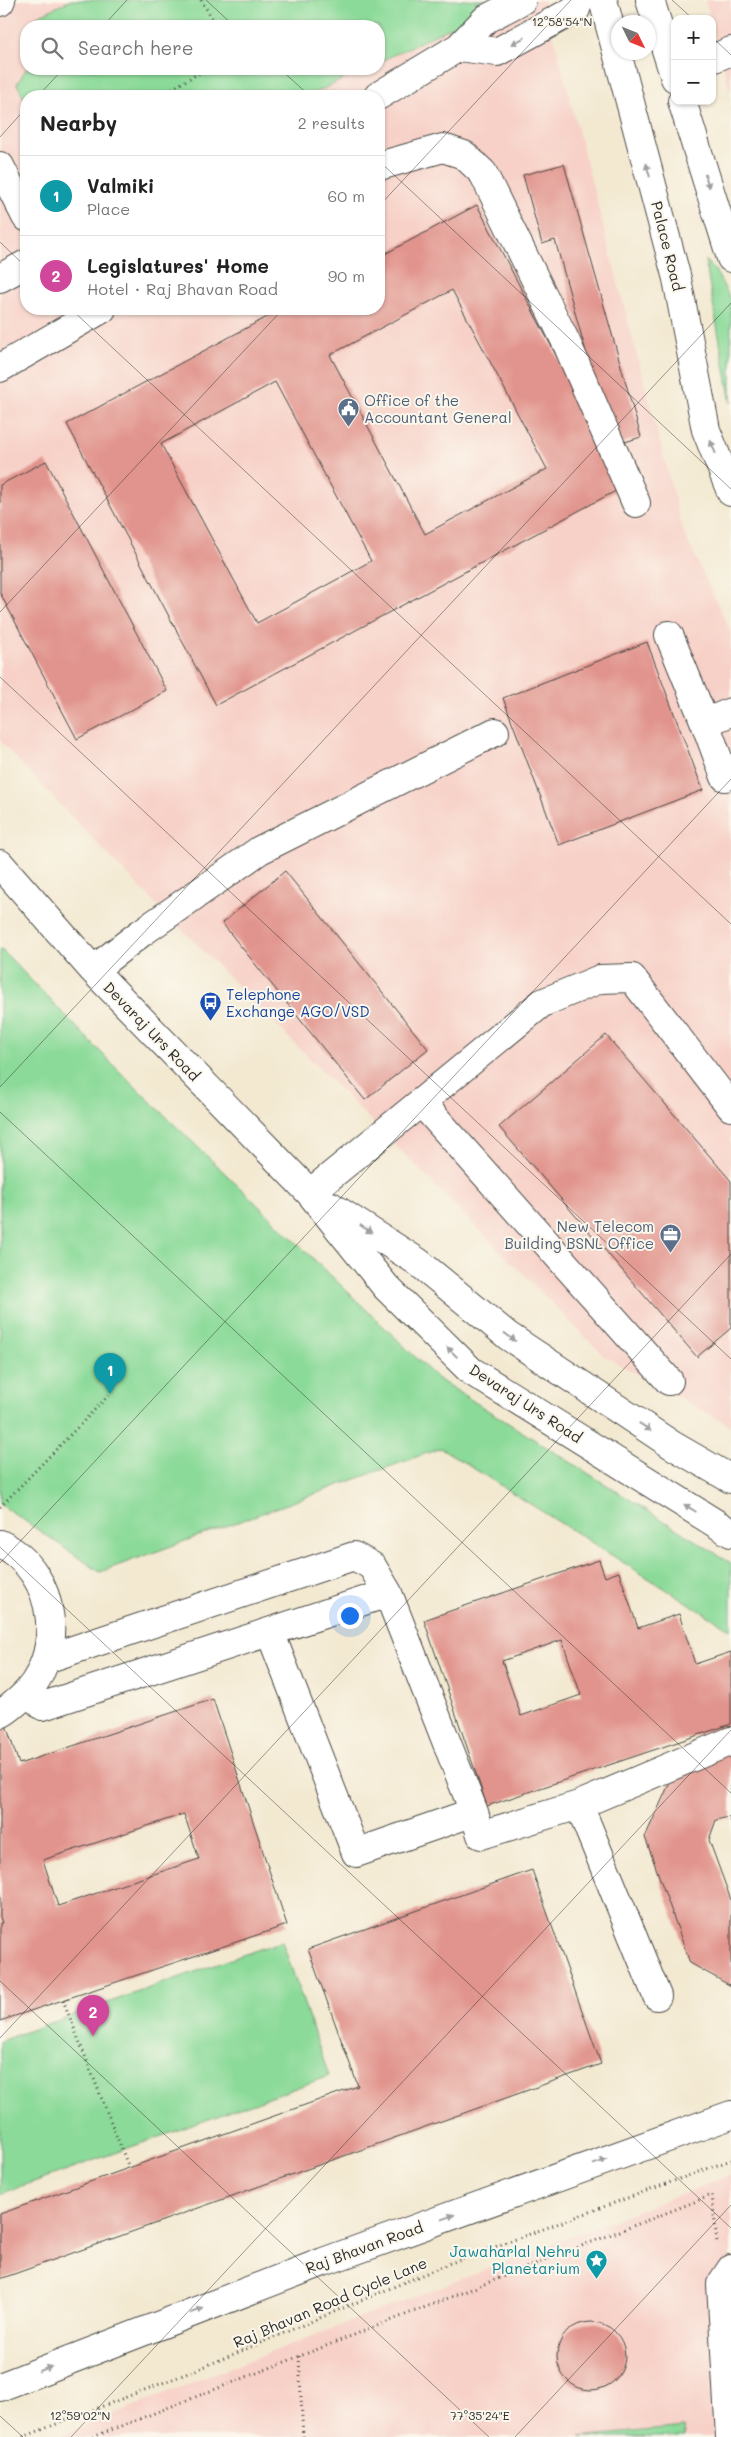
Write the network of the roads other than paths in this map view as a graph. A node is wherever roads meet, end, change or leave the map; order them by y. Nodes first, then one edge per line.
1 (522, 0) edge
2 (579, 0) edge
3 (603, 0) edge
4 (650, 0) edge
5 (459, 47) junction
6 (731, 51) edge
7 (716, 57) edge
8 (671, 62) edge
9 (385, 92) edge
10 (683, 105) edge
11 (385, 164) edge
12 (0, 166) edge
13 (20, 205) edge
14 (731, 258) edge
15 (20, 267) edge
16 (0, 278) edge
17 (81, 315) edge
18 (0, 368) edge
19 (731, 492) edge
20 (636, 503) dead end
21 (669, 635) dead end
22 (731, 712) edge
23 (705, 723) junction
24 (495, 732) dead end
25 (725, 777) dead end
26 (0, 864) edge
27 (93, 970) junction
28 (422, 1102) junction
29 (731, 1107) edge
30 (310, 1193) junction
31 (669, 1381) dead end
32 (731, 1479) edge
33 (731, 1533) edge
34 (0, 1544) edge
35 (388, 1593) junction
36 (270, 1632) junction
37 (46, 1659) junction
38 (28, 1692) junction
39 (0, 1714) edge
40 (731, 1741) edge
41 (579, 1805) junction
42 (474, 1812) junction
43 (657, 1996) dead end
44 (731, 2115) edge
45 (726, 2277) edge
46 (0, 2387) edge
47 (730, 2437) edge

1 - 5 street
2 -> 5 street
19 -> 3 street, Palace Road
4 - 8 street
5 - 9 street
6 - 7 street
10 -> 14 street
11 - 20 street
12 - 13 street
15 - 16 street
17 - 18 street
21 - 23 street
22 - 23 street
23 - 25 street
24 - 27 street
26 - 27 street, Devaraj Urs Road
27 - 30 street, Devaraj Urs Road
28 - 29 street
28 - 30 street
28 - 31 street
30 -> 32 street, Devaraj Urs Road
33 -> 30 street, Devaraj Urs Road
34 - 37 street
35 - 36 street
35 - 37 street
35 - 42 street
36 - 38 street
36 - 42 street
37 - 38 street
38 - 39 street
40 - 41 street
41 - 42 street
41 - 43 street
46 -> 44 street, Raj Bhavan Road
45 - 47 street

